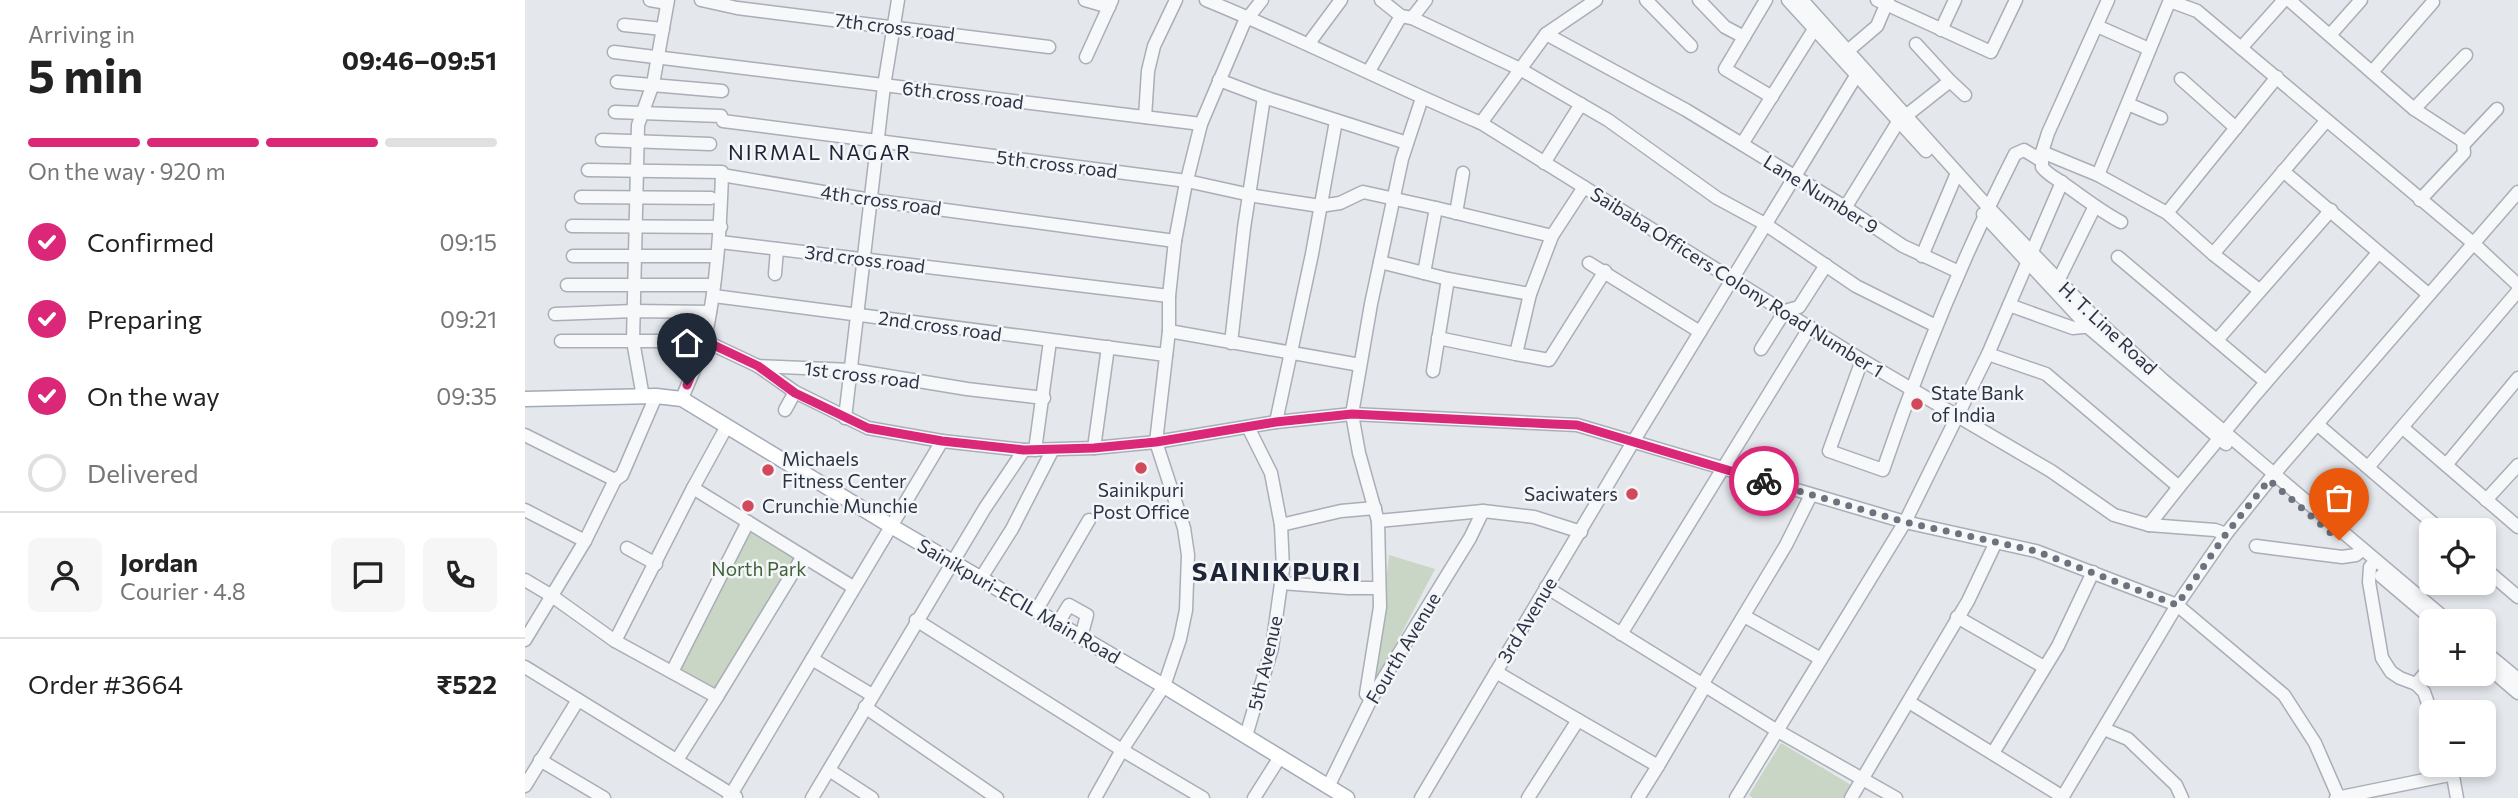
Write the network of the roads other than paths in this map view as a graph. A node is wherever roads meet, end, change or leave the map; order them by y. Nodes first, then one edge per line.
1 (650, 0) edge
2 (701, 0) edge
3 (898, 0) edge
4 (1085, 0) edge
5 (1176, 0) edge
6 (1206, 0) edge
7 (1262, 0) edge
8 (1341, 0) edge
9 (1381, 0) edge
10 (1426, 0) edge
11 (1596, 0) edge
12 (1646, 0) edge
13 (1699, 0) edge
14 (1766, 0) edge
15 (1788, 0) edge
16 (1802, 0) edge
17 (1955, 0) edge
18 (2017, 0) edge
19 (2108, 0) edge
20 (2170, 0) edge
21 (2207, 0) edge
22 (2287, 0) edge
23 (2361, 0) edge
24 (667, 1) edge
25 (1884, 2) edge
26 (2433, 2) dead end
27 (1111, 4) edge
28 (1231, 5) edge
29 (2197, 11) junction
30 (1249, 17) junction
31 (1406, 17) junction
32 (624, 25) dead end
33 (1817, 25) junction
34 (2097, 26) junction
35 (893, 27) junction
36 (663, 29) junction
37 (1941, 30) junction
38 (1546, 34) junction
39 (2330, 35) junction
40 (1744, 37) junction
41 (1916, 44) dead end
42 (1311, 45) junction
43 (1691, 46) dead end
44 (1049, 47) dead end
45 (2241, 48) junction
46 (2149, 49) junction
47 (614, 52) dead end
48 (1844, 54) junction
49 (2466, 55) dead end
50 (1086, 57) dead end
51 (657, 58) junction
52 (1520, 69) junction
53 (1369, 71) junction
54 (1859, 71) junction
55 (2372, 72) junction
56 (2277, 77) junction
57 (2181, 79) dead end
58 (1219, 80) junction
59 (1950, 81) junction
60 (617, 82) dead end
61 (653, 85) junction
62 (884, 86) junction
63 (722, 91) dead end
64 (1965, 96) dead end
65 (1264, 97) junction
66 (1772, 97) junction
67 (1422, 98) junction
68 (1581, 104) junction
69 (2128, 104) junction
70 (2414, 109) junction
71 (2497, 109) dead end
72 (615, 112) dead end
73 (643, 113) junction
74 (1145, 117) junction
75 (2161, 118) dead end
76 (1902, 119) junction
77 (1336, 121) junction
78 (2326, 121) junction
79 (1481, 123) junction
80 (1201, 124) junction
81 (2236, 128) junction
82 (602, 140) dead end
83 (639, 141) junction
84 (878, 141) junction
85 (1407, 143) junction
86 (710, 144) dead end
87 (1742, 144) junction
88 (2464, 145) junction
89 (2042, 156) junction
90 (1544, 163) junction
91 (588, 170) dead end
92 (638, 171) junction
93 (2283, 171) junction
94 (1463, 173) dead end
95 (722, 175) junction
96 (2098, 175) junction
97 (1795, 177) junction
98 (1955, 177) junction
99 (1187, 180) junction
100 (2062, 182) junction
101 (1584, 187) junction
102 (2518, 192) edge
103 (1249, 195) junction
104 (581, 197) dead end
105 (636, 197) junction
106 (711, 198) dead end
107 (1394, 199) junction
108 (871, 200) junction
109 (2420, 200) junction
110 (1320, 206) junction
111 (1436, 208) junction
112 (1845, 208) junction
113 (2094, 208) junction
114 (2331, 210) junction
115 (1986, 211) junction
116 (1456, 212) junction
117 (2167, 212) junction
118 (2121, 222) dead end
119 (1765, 224) junction
120 (572, 226) dead end
121 (635, 226) junction
122 (721, 227) junction
123 (1552, 236) junction
124 (1175, 241) junction
125 (720, 242) junction
126 (2473, 243) junction
127 (777, 248) junction
128 (2378, 253) junction
129 (2213, 254) junction
130 (573, 256) dead end
131 (634, 256) junction
132 (717, 256) junction
133 (1922, 256) junction
134 (2029, 257) junction
135 (2119, 257) dead end
136 (863, 259) junction
137 (1380, 262) junction
138 (1589, 263) dead end
139 (1826, 265) junction
140 (1605, 271) junction
141 (1958, 272) junction
142 (1424, 273) junction
143 (775, 274) dead end
144 (1732, 278) junction
145 (1448, 279) junction
146 (2058, 281) junction
147 (2517, 282) edge
148 (635, 284) junction
149 (567, 285) dead end
150 (714, 290) junction
151 (2259, 290) junction
152 (1530, 294) junction
153 (2428, 294) junction
154 (1168, 296) junction
155 (2009, 305) junction
156 (634, 311) junction
157 (710, 312) junction
158 (1785, 312) junction
159 (555, 314) dead end
160 (856, 315) junction
161 (2093, 324) junction
162 (1936, 326) junction
163 (1810, 327) junction
164 (1169, 331) junction
165 (1700, 332) junction
166 (1438, 338) junction
167 (2217, 340) junction
168 (561, 341) dead end
169 (633, 341) junction
170 (705, 341) junction
171 (1050, 341) junction
172 (1231, 343) junction
173 (1108, 347) junction
174 (1761, 349) dead end
175 (1291, 351) junction
176 (1516, 354) junction
177 (1988, 354) junction
178 (1166, 355) junction
179 (1862, 360) junction
180 (1360, 365) junction
181 (758, 366) junction
182 (852, 370) junction
183 (1433, 371) dead end
184 (2518, 378) edge
185 (2266, 382) junction
186 (1910, 390) junction
187 (795, 393) junction
188 (650, 397) junction
189 (1044, 398) junction
190 (525, 399) edge
191 (682, 399) junction
192 (786, 410) dead end
193 (1352, 414) junction
194 (1957, 417) junction
195 (845, 418) junction
196 (1276, 422) junction
197 (2318, 425) junction
198 (727, 426) junction
199 (1248, 427) junction
200 (2403, 428) junction
201 (525, 435) edge
202 (2222, 435) junction
203 (942, 441) junction
204 (1156, 442) junction
205 (1633, 442) junction
206 (1094, 448) junction
207 (1030, 450) junction
208 (1052, 451) junction
209 (2446, 465) junction
210 (2518, 465) edge
211 (2369, 467) junction
212 (1723, 469) junction
213 (2271, 477) junction
214 (615, 480) junction
215 (2179, 487) junction
216 (693, 488) junction
217 (1811, 495) junction
218 (2486, 500) junction
219 (525, 510) edge
220 (1483, 511) junction
221 (1377, 515) junction
222 (2427, 518) edge
223 (1089, 520) dead end
224 (748, 522) junction
225 (1905, 522) junction
226 (1281, 525) junction
227 (2149, 525) junction
228 (891, 526) junction
229 (2518, 527) edge
230 (1581, 532) junction
231 (2226, 534) junction
232 (585, 541) junction
233 (1996, 542) junction
234 (2256, 546) dead end
235 (627, 548) dead end
236 (2359, 552) junction
237 (803, 556) junction
238 (953, 562) junction
239 (656, 564) junction
240 (2373, 564) junction
241 (2094, 572) junction
242 (981, 578) junction
243 (2496, 578) edge
244 (525, 580) edge
245 (1281, 583) junction
246 (853, 587) junction
247 (1546, 587) junction
248 (1380, 588) junction
249 (552, 596) junction
250 (2518, 597) edge
251 (2177, 605) junction
252 (2421, 609) edge
253 (2432, 609) edge
254 (1036, 611) junction
255 (1744, 616) junction
256 (1957, 617) junction
257 (916, 620) junction
258 (1058, 623) junction
259 (1621, 634) junction
260 (1081, 637) junction
261 (525, 640) edge
262 (615, 641) junction
263 (812, 659) junction
264 (1821, 659) junction
265 (2496, 660) edge
266 (525, 667) edge
267 (2044, 667) junction
268 (1496, 671) junction
269 (672, 672) junction
270 (2496, 674) edge
271 (2518, 678) edge
272 (2419, 680) edge
273 (2416, 684) junction
274 (1164, 686) junction
275 (1704, 686) junction
276 (2518, 693) edge
277 (872, 695) junction
278 (717, 697) junction
279 (1371, 699) junction
280 (579, 700) junction
281 (2427, 700) edge
282 (1909, 702) junction
283 (865, 707) junction
284 (1578, 720) junction
285 (2104, 729) junction
286 (1776, 730) junction
287 (1246, 736) junction
288 (1122, 750) junction
289 (1993, 753) junction
290 (1280, 757) junction
291 (540, 760) junction
292 (677, 760) junction
293 (1658, 766) junction
294 (829, 770) junction
295 (2421, 777) edge
296 (2453, 777) edge
297 (1862, 778) junction
298 (525, 786) edge
299 (1328, 786) junction
300 (597, 796) edge
301 (733, 797) edge
302 (2062, 797) edge
303 (812, 798) edge
304 (872, 798) edge
305 (997, 798) edge
306 (1094, 798) edge
307 (1203, 798) edge
308 (1254, 798) edge
309 (1347, 798) edge
310 (1421, 798) edge
311 (1528, 798) edge
312 (1638, 798) edge
313 (1736, 798) edge
314 (1851, 798) edge
315 (1896, 798) edge
316 (2182, 798) edge
317 (2338, 798) edge
318 (2457, 798) edge

1 - 24 street
2 - 35 street, 7th cross road
3 - 35 street
4 - 27 street
5 - 74 street
6 - 28 street, Saibaba Officers Colony Road Number 1
7 - 30 street
8 - 42 street
9 - 31 street
10 - 31 street
11 - 38 street
12 - 43 street
13 - 40 street
14 - 40 street
15 - 33 street, H. T. Line Road
16 - 33 street, H. T. Line Road
17 - 37 street
18 - 37 street
19 - 34 street
20 - 29 street
20 - 46 street
21 - 29 street
22 - 39 street
22 - 45 street
23 - 39 street
24 - 36 street
25 - 37 street
25 - 48 street
26 - 55 street
27 - 50 street
28 - 30 street, Saibaba Officers Colony Road Number 1
29 - 45 street
30 - 42 street, Saibaba Officers Colony Road Number 1
30 - 58 street
31 - 52 street
31 - 53 street
32 - 36 street
33 - 48 street, H. T. Line Road
33 - 66 street
34 - 46 street
34 - 89 street
35 - 44 street, 7th cross road
35 - 62 street
36 - 51 street
38 - 52 street
38 - 87 street, Lane Number 9
39 - 55 street
40 - 66 street
41 - 59 street
42 - 53 street, Saibaba Officers Colony Road Number 1
45 - 56 street
46 - 69 street
47 - 51 street
48 - 54 street, H. T. Line Road
49 - 70 street
51 - 61 street
51 - 62 street, 6th cross road
52 - 68 street
52 - 79 street
53 - 67 street, Saibaba Officers Colony Road Number 1
54 - 76 street, H. T. Line Road
54 - 97 street, 3rd Avenue
55 - 70 street
56 - 78 street
56 - 81 street
57 - 81 street
58 - 65 street
58 - 80 street
59 - 64 street
59 - 76 street
60 - 61 street
61 - 63 street
61 - 73 street
62 - 74 street, 6th cross road
62 - 84 street
65 - 77 street
65 - 103 street
66 - 87 street
67 - 79 street, Saibaba Officers Colony Road Number 1
67 - 85 street
68 - 90 street
68 - 119 street
69 - 75 street
69 - 96 street
70 - 88 street
71 - 88 street
72 - 73 street, 5th cross road
73 - 83 street
73 - 84 street, 5th cross road
74 - 80 street, 6th cross road
76 - 98 street, H. T. Line Road
76 - 112 street
77 - 85 street
77 - 110 street
78 - 93 street
78 - 109 street
79 - 90 street, Saibaba Officers Colony Road Number 1
80 - 99 street
81 - 117 street
82 - 83 street
83 - 86 street
83 - 92 street
84 - 99 street, 5th cross road
84 - 108 street
85 - 107 street
87 - 97 street, Lane Number 9
88 - 109 street
89 - 96 street
89 - 100 street
89 - 115 street
90 - 101 street, Saibaba Officers Colony Road Number 1
91 - 92 street, 4th cross road
92 - 95 street, 4th cross road
92 - 105 street
93 - 114 street
93 - 129 street
94 - 116 street
95 - 108 street, 4th cross road
95 - 122 street
96 - 117 street
97 - 112 street, Lane Number 9
97 - 119 street, 3rd Avenue
98 - 115 street, H. T. Line Road
98 - 133 street
99 - 103 street, 5th cross road
99 - 124 street
100 - 113 street
100 - 134 street
101 - 123 street
101 - 144 street, Saibaba Officers Colony Road Number 1
102 - 126 street
103 - 110 street, 5th cross road
103 - 172 street
104 - 105 street
105 - 106 street
105 - 121 street
107 - 110 street, 5th cross road
107 - 111 street, 5th cross road
107 - 137 street
108 - 124 street, 4th cross road
108 - 136 street
109 - 126 street
110 - 175 street
111 - 116 street, 5th cross road
111 - 142 street
112 - 133 street, Lane Number 9
113 - 118 street
113 - 146 street
114 - 128 street
114 - 151 street
115 - 134 street, H. T. Line Road
115 - 141 street
116 - 123 street, 5th cross road
117 - 129 street
119 - 139 street
119 - 144 street, 3rd Avenue
120 - 121 street
121 - 122 street
121 - 131 street
122 - 125 street
123 - 152 street
124 - 154 street
125 - 127 street, 3rd cross road
125 - 132 street
126 - 147 street
126 - 153 street
127 - 136 street, 3rd cross road
127 - 143 street
128 - 153 street
128 - 185 street
129 - 151 street
130 - 131 street
131 - 132 street
131 - 148 street
132 - 150 street
133 - 141 street, Lane Number 9
134 - 146 street, H. T. Line Road
134 - 155 street
134 - 161 street, H. T. Line Road
135 - 167 street
136 - 154 street, 3rd cross road
136 - 160 street
137 - 142 street
137 - 180 street
138 - 140 street
139 - 158 street
139 - 162 street
140 - 165 street
140 - 176 street
141 - 162 street
142 - 145 street
144 - 158 street, Saibaba Officers Colony Road Number 1
144 - 165 street, 3rd Avenue
145 - 152 street
145 - 166 street
146 - 161 street, H. T. Line Road
147 - 200 street
148 - 149 street, 2nd cross road
148 - 150 street, 2nd cross road
148 - 156 street
150 - 157 street
150 - 160 street, 2nd cross road
151 - 167 street
152 - 176 street
153 - 197 street
154 - 164 street
155 - 161 street
155 - 177 street
156 - 157 street
156 - 159 street
156 - 169 street
157 - 170 street
158 - 163 street, Saibaba Officers Colony Road Number 1
158 - 174 street
160 - 171 street, 2nd cross road
160 - 182 street
161 - 202 street, H. T. Line Road
162 - 186 street
163 - 179 street, Saibaba Officers Colony Road Number 1
163 - 212 street
164 - 172 street
164 - 178 street
165 - 205 street, 3rd Avenue
166 - 176 street
166 - 183 street
167 - 185 street
168 - 169 street
169 - 170 street
169 - 188 street
170 - 181 street, 1st cross road
170 - 191 street
171 - 173 street, 2nd cross road
171 - 189 street
172 - 175 street
173 - 178 street, 2nd cross road
173 - 206 street
175 - 180 street
175 - 196 street
177 - 194 street
177 - 215 street
178 - 204 street
179 - 186 street, Saibaba Officers Colony Road Number 1
179 - 186 street
180 - 193 street
181 - 182 street, 1st cross road
181 - 187 street
182 - 189 street, 1st cross road
182 - 195 street
184 - 209 street
185 - 202 street
186 - 194 street, Saibaba Officers Colony Road Number 1
187 - 192 street
187 - 195 street
188 - 190 main road, Sainikpuri-ECIL Main Road
188 - 191 main road, Sainikpuri-ECIL Main Road
188 - 214 street
189 - 207 street
191 - 198 main road, Sainikpuri-ECIL Main Road
193 - 196 street
193 - 205 street
193 - 221 street
194 - 225 street
194 - 227 street, Saibaba Officers Colony Road Number 1
195 - 203 street
196 - 199 street
197 - 211 street
197 - 213 street
198 - 216 street
198 - 228 main road, Sainikpuri-ECIL Main Road
199 - 204 street
199 - 226 street, 5th Avenue
200 - 209 street
200 - 211 street
201 - 214 street
202 - 213 street, H. T. Line Road
202 - 215 street
203 - 207 street
203 - 228 street
204 - 206 street
204 - 274 street
205 - 212 street
205 - 230 street, 3rd Avenue
206 - 208 street
207 - 208 street
207 - 238 street
208 - 242 street
209 - 218 street
210 - 218 street
211 - 222 street
212 - 217 street
212 - 259 street
213 - 231 street
213 - 236 street, H. T. Line Road
214 - 232 street
215 - 227 street
216 - 224 street
216 - 239 street
217 - 225 street
217 - 255 street
218 - 229 street
219 - 232 street
220 - 221 street
220 - 230 street
220 - 279 street, Fourth Avenue
221 - 226 street
221 - 248 street
223 - 254 street
224 - 237 street
224 - 269 street
225 - 233 street
225 - 264 street
226 - 245 street, 5th Avenue
227 - 231 street, Saibaba Officers Colony Road Number 1
228 - 238 main road, Sainikpuri-ECIL Main Road
228 - 246 street
230 - 247 street, 3rd Avenue
231 - 251 street
232 - 249 street
233 - 241 street
233 - 256 street
234 - 236 street
235 - 239 street
236 - 240 street, H. T. Line Road
237 - 246 street
237 - 278 street
238 - 242 main road, Sainikpuri-ECIL Main Road
238 - 257 street
239 - 262 street
240 - 252 street, H. T. Line Road
240 - 253 street, H. T. Line Road
240 - 273 street
241 - 251 street
241 - 267 street
242 - 254 main road, Sainikpuri-ECIL Main Road
243 - 250 street
244 - 249 street
245 - 248 street
245 - 287 street, 5th Avenue
246 - 263 street
247 - 259 street
247 - 268 street, 3rd Avenue
248 - 279 street
249 - 261 street
249 - 262 street
251 - 285 street
251 - 317 street
254 - 258 main road, Sainikpuri-ECIL Main Road
255 - 264 street
255 - 275 street
256 - 267 street
256 - 282 street
257 - 277 street
257 - 288 street
258 - 260 main road, Sainikpuri-ECIL Main Road
258 - 260 street
259 - 275 street
260 - 274 main road, Sainikpuri-ECIL Main Road
262 - 269 street
263 - 277 street
263 - 301 street
264 - 286 street
265 - 271 street
266 - 280 street
267 - 289 street
268 - 284 street
268 - 310 street, 3rd Avenue
269 - 278 street
270 - 276 street
272 - 273 street
273 - 281 street
274 - 287 main road, Sainikpuri-ECIL Main Road
274 - 288 street
275 - 286 street
275 - 293 street
277 - 283 street
278 - 292 street
279 - 299 street, Fourth Avenue
280 - 291 street
280 - 292 street
282 - 289 street
282 - 297 street
283 - 294 street
283 - 305 street
284 - 293 street
284 - 311 street
285 - 302 street
285 - 316 street
286 - 297 street
286 - 313 street
287 - 290 main road, Sainikpuri-ECIL Main Road
288 - 306 street
288 - 307 street
289 - 302 street
290 - 299 main road, Sainikpuri-ECIL Main Road
290 - 308 street
291 - 298 street
291 - 300 street
292 - 301 street
293 - 312 street
294 - 303 street
294 - 304 street
295 - 317 street
296 - 318 street
297 - 314 street
297 - 315 street
299 - 309 main road, Sainikpuri-ECIL Main Road

